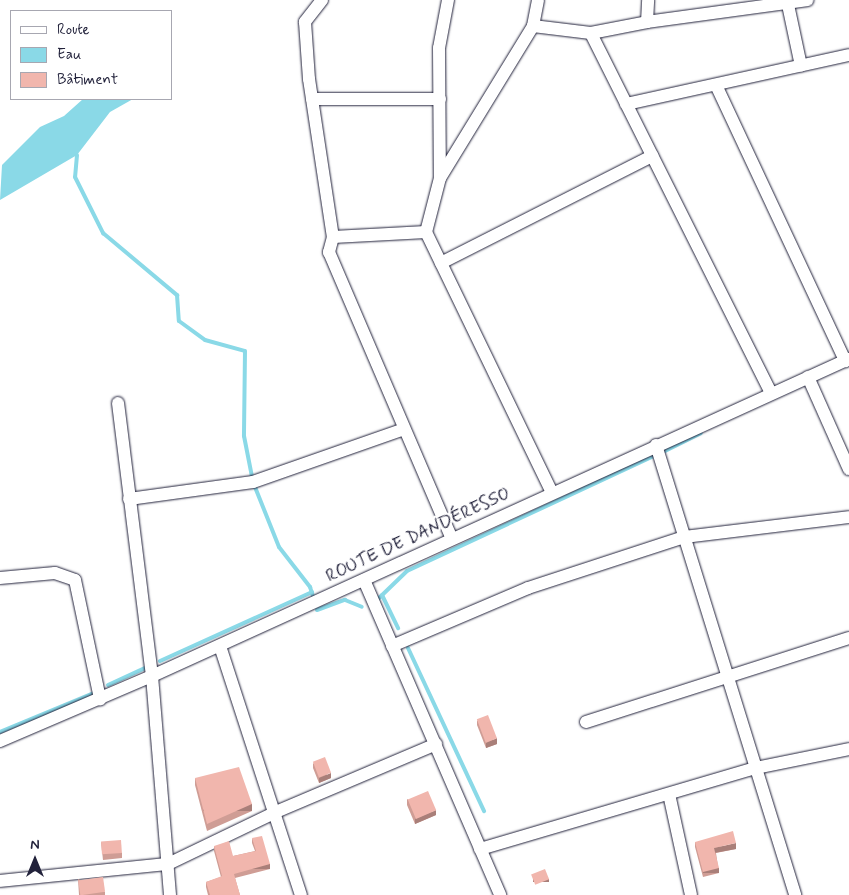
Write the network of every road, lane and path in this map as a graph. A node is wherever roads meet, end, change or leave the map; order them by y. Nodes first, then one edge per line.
1 (322, 0) edge
2 (448, 0) edge
3 (538, 0) edge
4 (648, 0) edge
5 (808, 0) edge
6 (787, 2) edge
7 (647, 22) junction
8 (533, 26) junction
9 (591, 33) junction
10 (849, 55) edge
11 (801, 66) junction
12 (716, 85) junction
13 (312, 99) junction
14 (440, 99) junction
15 (626, 104) junction
16 (652, 156) junction
17 (440, 178) junction
18 (426, 232) junction
19 (333, 237) junction
20 (441, 263) junction
21 (847, 360) edge
22 (808, 377) junction
23 (771, 394) junction
24 (118, 403) dead end
25 (404, 429) junction
26 (656, 445) junction
27 (849, 470) edge
28 (552, 493) junction
29 (129, 499) junction
30 (849, 516) edge
31 (684, 537) junction
32 (452, 539) junction
33 (0, 578) edge
34 (364, 580) junction
35 (849, 638) edge
36 (220, 646) junction
37 (392, 646) junction
38 (152, 676) junction
39 (728, 677) junction
40 (100, 699) junction
41 (586, 722) dead end
42 (0, 742) edge
43 (436, 744) junction
44 (849, 749) edge
45 (756, 768) junction
46 (669, 794) junction
47 (276, 812) junction
48 (480, 849) junction
49 (168, 864) junction
50 (0, 881) edge
51 (170, 895) edge
52 (301, 895) edge
53 (500, 895) edge
54 (692, 895) edge
55 (795, 895) edge

1 - 13 street
2 - 14 street
3 - 8 street
4 - 7 street
5 - 6 street
6 - 7 street
6 - 11 street
7 - 9 street
8 - 9 street
8 - 17 street
9 - 15 street
10 - 11 street
11 - 12 street
12 - 15 street
12 - 21 street
13 - 14 street
13 - 19 street
14 - 17 street
15 - 16 street
16 - 20 street
16 - 23 street
17 - 18 street
18 - 19 street
18 - 20 street
19 - 25 street
20 - 28 street
21 - 22 street, ROUTE DE DANDÉRESSO
22 - 23 street, ROUTE DE DANDÉRESSO
22 - 27 street
23 - 26 street, ROUTE DE DANDÉRESSO
24 - 29 street
25 - 29 street
25 - 32 street
26 - 28 street, ROUTE DE DANDÉRESSO
26 - 31 street
28 - 32 street, ROUTE DE DANDÉRESSO
29 - 38 street
30 - 31 street
31 - 37 street
31 - 39 street
32 - 34 street, ROUTE DE DANDÉRESSO
33 - 40 street
34 - 36 street, ROUTE DE DANDÉRESSO
34 - 37 street
35 - 39 street
36 - 38 street, ROUTE DE DANDÉRESSO
36 - 47 street
37 - 43 street
38 - 40 street, ROUTE DE DANDÉRESSO
38 - 49 street
39 - 41 street
39 - 45 street
40 - 42 street, ROUTE DE DANDÉRESSO
43 - 47 street
43 - 48 street
44 - 45 street
45 - 46 street
45 - 55 street
46 - 48 street
46 - 54 street
47 - 49 street
47 - 52 street
48 - 53 street
49 - 50 street
49 - 51 street

